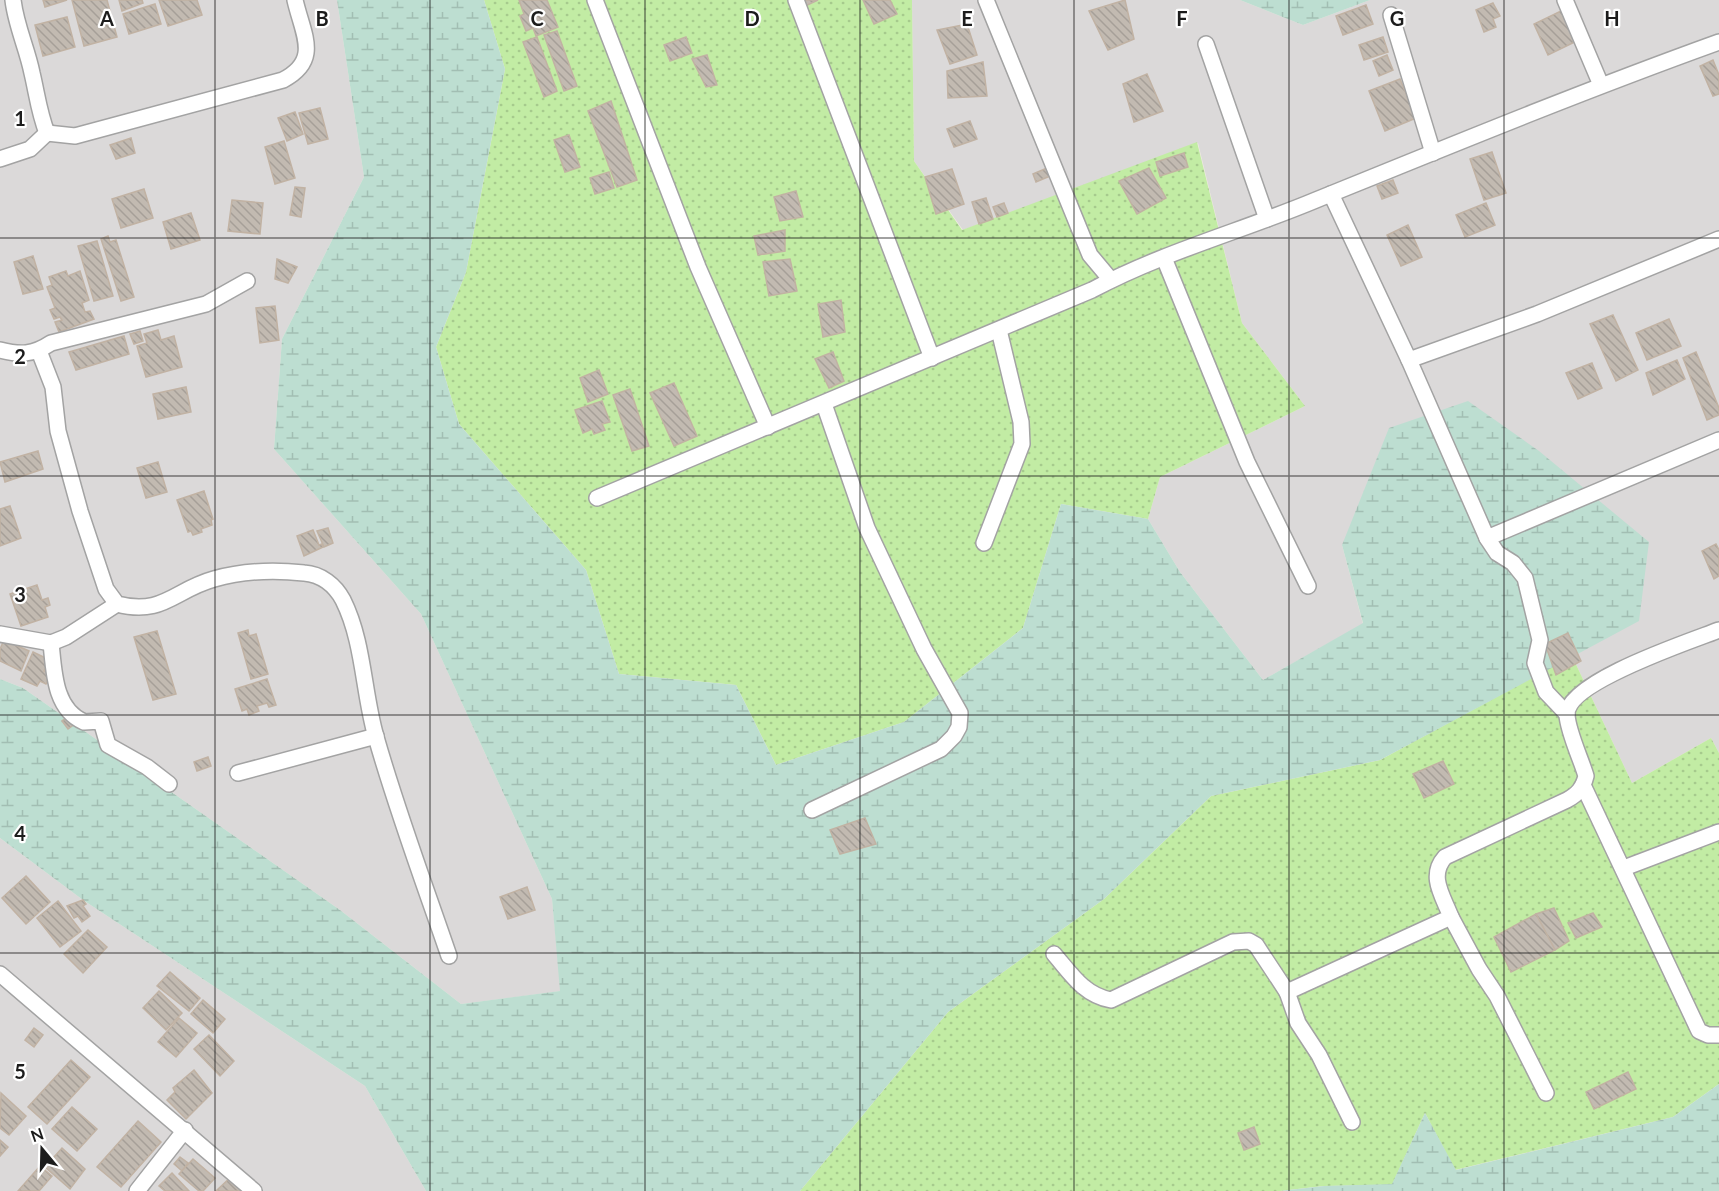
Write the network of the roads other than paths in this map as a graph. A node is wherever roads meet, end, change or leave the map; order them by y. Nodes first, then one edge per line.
1 (13, 0) edge
2 (296, 0) edge
3 (595, 0) edge
4 (796, 0) edge
5 (986, 0) edge
6 (1565, 0) edge
7 (1391, 15) dead end
8 (1719, 42) edge
9 (1206, 44) dead end
10 (1601, 86) junction
11 (47, 133) junction
12 (1433, 153) junction
13 (0, 159) edge
14 (1331, 194) junction
15 (1267, 219) junction
16 (1719, 239) edge
17 (1164, 258) junction
18 (247, 280) dead end
19 (1112, 280) junction
20 (999, 330) junction
21 (0, 350) edge
22 (39, 351) junction
23 (932, 358) junction
24 (1409, 360) junction
25 (824, 404) junction
26 (768, 427) junction
27 (1719, 440) edge
28 (597, 498) dead end
29 (1487, 538) junction
30 (984, 543) dead end
31 (1308, 586) dead end
32 (117, 604) junction
33 (1719, 630) edge
34 (0, 634) edge
35 (51, 643) junction
36 (1567, 714) junction
37 (375, 736) junction
38 (238, 773) dead end
39 (169, 784) dead end
40 (1584, 785) junction
41 (812, 810) dead end
42 (1719, 832) edge
43 (1624, 868) junction
44 (1451, 917) junction
45 (1054, 954) dead end
46 (449, 956) dead end
47 (0, 974) edge
48 (1287, 992) junction
49 (1719, 1035) edge
50 (1546, 1094) dead end
51 (1352, 1122) dead end
52 (185, 1130) junction
53 (137, 1191) edge
54 (254, 1191) edge

1 - 11 street
2 - 11 street
3 - 26 street
4 - 23 street
5 - 19 street
6 - 10 street
7 - 12 street
8 - 10 street
9 - 15 street
10 - 12 street
11 - 13 street
12 - 14 street
14 - 15 street
14 - 24 street
15 - 17 street
16 - 24 street
17 - 19 street
17 - 31 street
18 - 22 street
19 - 20 street
20 - 23 street
20 - 30 street
21 - 22 street
22 - 32 street
23 - 25 street
24 - 29 street
25 - 26 street
25 - 41 street
26 - 28 street
27 - 29 street
29 - 36 street
32 - 35 street
32 - 37 street
33 - 36 street
34 - 35 street
35 - 39 street
36 - 40 street
37 - 38 street
37 - 46 street
40 - 43 street
40 - 44 street
42 - 43 street
43 - 49 street
44 - 48 street
44 - 50 street
45 - 48 street
47 - 52 street
48 - 51 street
52 - 53 street
52 - 54 street

